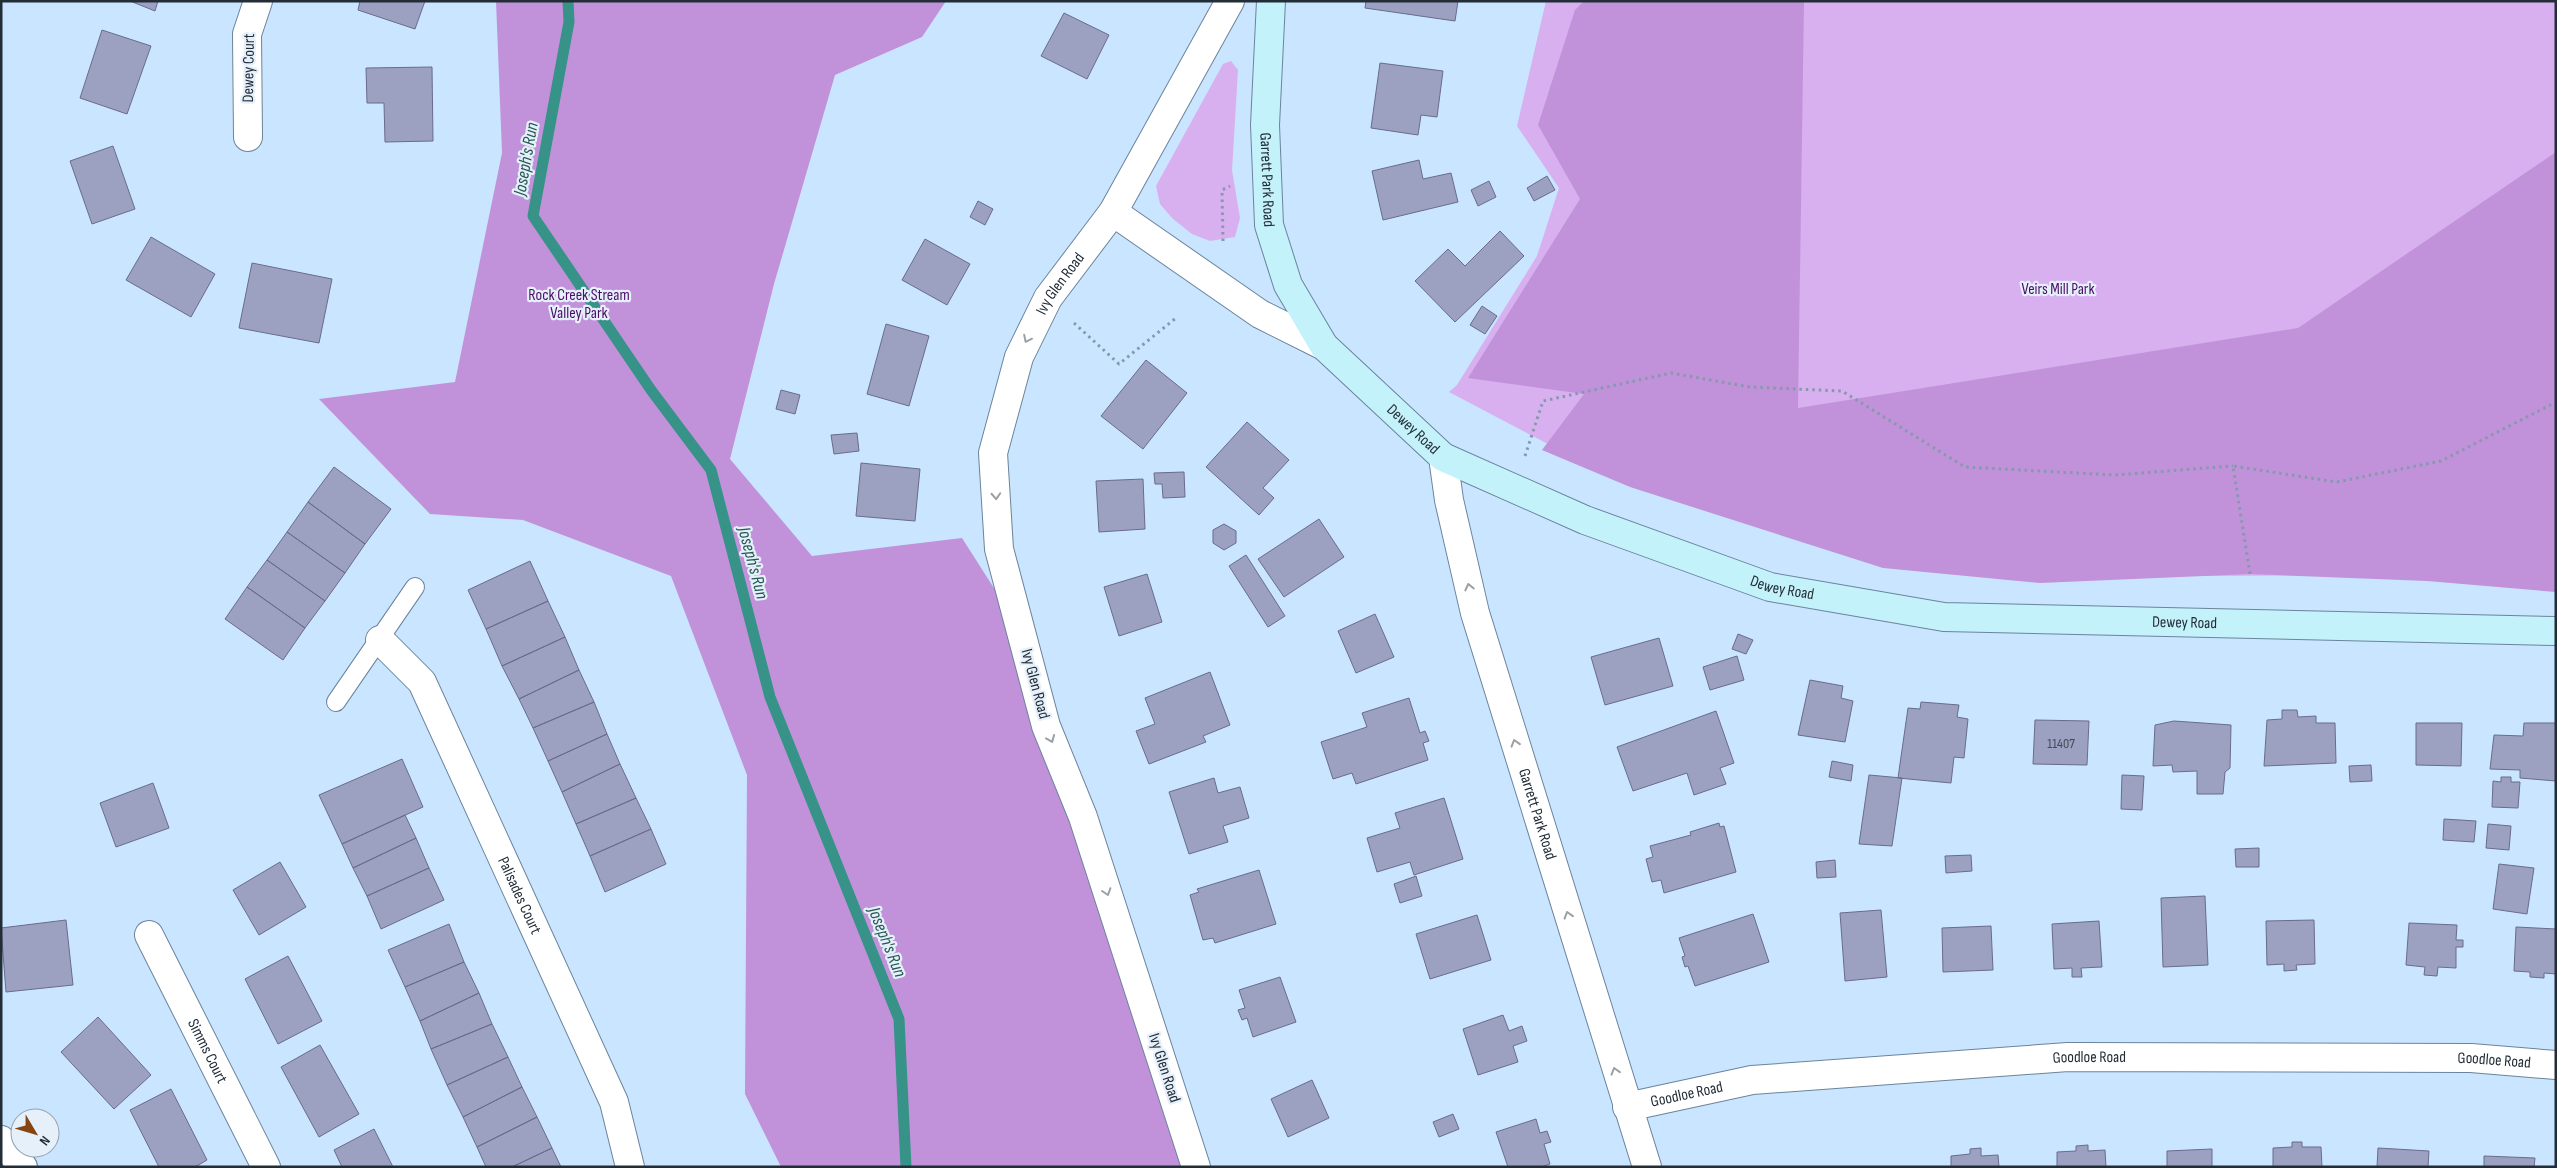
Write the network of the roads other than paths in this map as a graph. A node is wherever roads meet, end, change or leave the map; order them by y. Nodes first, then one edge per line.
1 (258, 1) edge
2 (1230, 1) edge
3 (1271, 1) edge
4 (248, 137) dead end
5 (1113, 212) junction
6 (1324, 346) junction
7 (1443, 457) junction
8 (415, 587) dead end
9 (2556, 631) edge
10 (380, 640) junction
11 (336, 702) dead end
12 (149, 935) dead end
13 (2556, 1065) edge
14 (1626, 1107) junction
15 (1, 1140) edge
16 (23, 1167) edge
17 (266, 1167) edge
18 (630, 1167) edge
19 (1196, 1167) edge
20 (1647, 1167) edge

1 - 4 street, Dewey Court
2 - 5 street
3 - 6 street, Garrett Park Road
5 - 6 street, Dewey Road
5 -> 19 street, Ivy Glen Road
6 - 7 street, Dewey Road
7 - 9 street, Dewey Road
14 -> 7 street, Garrett Park Road
8 - 10 lane
10 - 11 lane
10 - 18 street, Palisades Court
12 - 17 street, Simms Court
13 - 14 street, Goodloe Road
14 - 20 street, Garrett Park Road
15 - 16 street

